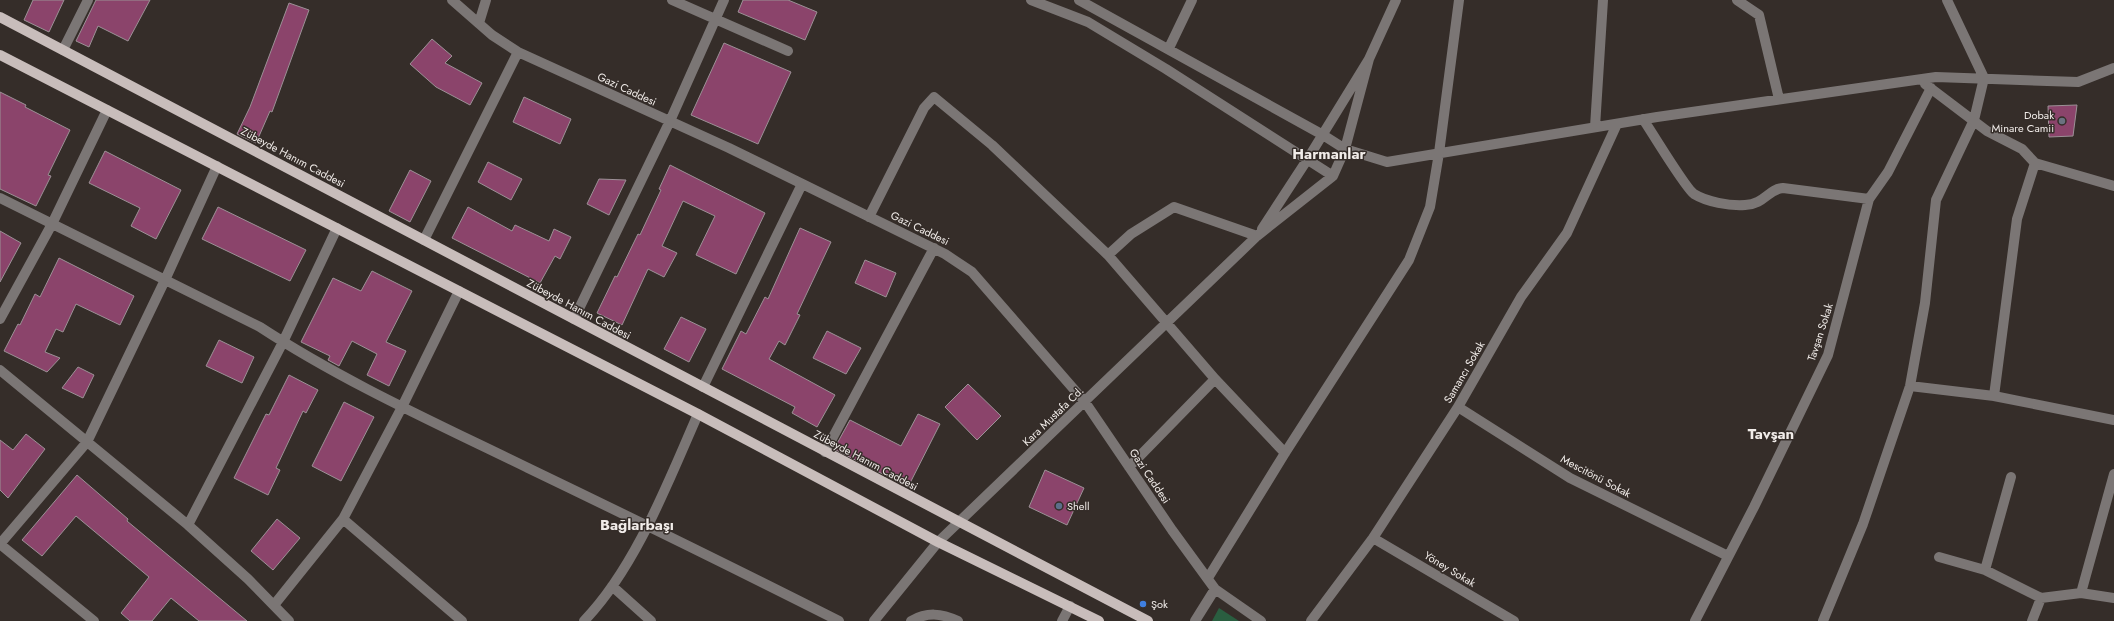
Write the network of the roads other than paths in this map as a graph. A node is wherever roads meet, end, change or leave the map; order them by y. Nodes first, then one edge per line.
1 (88, 0) edge
2 (452, 0) edge
3 (486, 0) edge
4 (672, 0) edge
5 (724, 0) edge
6 (1031, 0) edge
7 (1079, 0) edge
8 (1192, 0) edge
9 (1396, 0) edge
10 (1459, 0) edge
11 (1603, 0) edge
12 (1737, 0) edge
13 (1947, 0) edge
14 (0, 17) edge
15 (716, 18) junction
16 (479, 23) junction
17 (1170, 48) junction
18 (63, 50) junction
19 (788, 51) dead end
20 (518, 52) junction
21 (0, 55) edge
22 (1369, 59) junction
23 (2114, 68) edge
24 (1984, 78) junction
25 (1918, 79) junction
26 (1931, 88) junction
27 (1779, 99) junction
28 (107, 110) junction
29 (1644, 120) junction
30 (1974, 120) junction
31 (670, 121) junction
32 (1618, 124) junction
33 (1595, 127) junction
34 (1323, 134) junction
35 (1345, 149) junction
36 (1439, 153) junction
37 (1307, 160) junction
38 (2035, 163) junction
39 (217, 166) junction
40 (1333, 176) junction
41 (802, 184) junction
42 (2114, 186) edge
43 (0, 198) edge
44 (1868, 199) junction
45 (869, 217) junction
46 (52, 224) junction
47 (337, 228) junction
48 (1257, 236) junction
49 (424, 240) junction
50 (934, 248) junction
51 (1108, 255) junction
52 (165, 280) junction
53 (459, 291) junction
54 (0, 319) edge
55 (574, 319) junction
56 (1166, 324) junction
57 (283, 342) junction
58 (0, 370) edge
59 (1215, 379) junction
60 (1910, 386) junction
61 (703, 387) junction
62 (1994, 396) junction
63 (1085, 402) junction
64 (1458, 406) junction
65 (402, 407) junction
66 (698, 414) junction
67 (2114, 420) edge
68 (87, 442) junction
69 (826, 452) junction
70 (1285, 453) junction
71 (1129, 467) junction
72 (2114, 474) edge
73 (2011, 477) dead end
74 (343, 519) junction
75 (959, 523) junction
76 (188, 525) junction
77 (648, 526) junction
78 (1373, 538) junction
79 (938, 542) junction
80 (0, 544) edge
81 (1728, 556) junction
82 (1939, 557) dead end
83 (1985, 570) junction
84 (1208, 578) junction
85 (612, 586) junction
86 (1215, 589) junction
87 (2081, 593) junction
88 (2041, 598) junction
89 (2114, 598) edge
90 (274, 605) junction
91 (1070, 606) junction
92 (1496, 616) edge
93 (94, 621) edge
94 (289, 621) edge
95 (462, 621) edge
96 (584, 621) edge
97 (651, 621) edge
98 (839, 621) edge
99 (874, 621) edge
100 (911, 621) edge
101 (958, 621) edge
102 (1062, 621) edge
103 (1099, 621) edge
104 (1148, 621) edge
105 (1195, 621) edge
106 (1261, 621) edge
107 (1311, 621) edge
108 (1514, 621) edge
109 (1695, 621) edge
110 (1823, 621) edge
111 (2032, 621) edge

1 - 18 street
2 - 16 street, Gazi Caddesi
3 - 16 street
4 - 15 street
5 - 15 street
6 - 37 street
7 - 17 street
8 - 17 street
9 - 22 street
10 - 36 street
11 - 33 street
12 - 27 street
13 - 24 street
14 - 18 main road, Zübeyde Hanım Caddesi
15 - 19 street
15 - 31 street
16 - 20 street, Gazi Caddesi
17 - 34 street
18 - 49 main road, Zübeyde Hanım Caddesi
20 - 31 street, Gazi Caddesi
20 - 49 street
21 - 28 main road
22 - 34 street
22 - 35 street
23 - 24 street
24 - 25 street
24 - 30 street
25 - 26 street
25 - 27 street
26 - 30 street
26 - 44 street, Tavşan Sokak
27 - 29 street
28 - 39 main road
28 - 46 street
29 - 32 street
29 - 44 street
30 - 38 street
30 - 60 street
31 - 41 street, Gazi Caddesi
31 - 55 street
32 - 33 street
32 - 64 street, Samancı Sokak
33 - 36 street
34 - 35 street
34 - 37 street
35 - 36 street
35 - 40 street
36 - 70 street
37 - 40 street
37 - 48 street
38 - 42 street
38 - 62 street
39 - 47 main road
39 - 52 street
40 - 48 street
41 - 45 street, Gazi Caddesi
41 - 61 street
43 - 46 street
44 - 81 street, Tavşan Sokak
45 - 50 street, Gazi Caddesi
45 - 51 street
46 - 52 street
46 - 54 street
47 - 53 main road
47 - 57 street
48 - 51 street
48 - 56 street, Kara Mustafa Cd.
49 - 55 main road, Zübeyde Hanım Caddesi
50 - 63 street, Gazi Caddesi
50 - 69 street
51 - 56 street
52 - 57 street
52 - 68 street
53 - 65 street
53 - 66 main road
55 - 61 main road, Zübeyde Hanım Caddesi
56 - 59 street
56 - 63 street, Kara Mustafa Cd.
57 - 65 street
57 - 76 street
58 - 68 street
59 - 70 street
59 - 71 street
60 - 62 street
60 - 110 street
61 - 69 main road, Zübeyde Hanım Caddesi
62 - 67 street
63 - 71 street, Gazi Caddesi
63 - 75 street, Kara Mustafa Cd.
64 - 78 street, Samancı Sokak
64 - 81 street, Mescitönü Sokak
65 - 74 street
65 - 77 street
66 - 77 street
66 - 79 main road
68 - 76 street
68 - 80 street
69 - 75 main road, Zübeyde Hanım Caddesi
70 - 84 street
71 - 84 street, Gazi Caddesi
72 - 87 street
73 - 83 street
74 - 90 street
74 - 95 street
75 - 79 street, Kara Mustafa Cd.
75 - 104 main road, Zübeyde Hanım Caddesi
76 - 90 street
77 - 85 street
77 - 98 street
78 - 92 street, Yöney Sokak
78 - 107 street, Samancı Sokak
79 - 91 main road
79 - 99 street, Kara Mustafa Cd.
80 - 93 street
81 - 109 street, Tavşan Sokak
82 - 83 street
83 - 88 street
84 - 86 street, Gazi Caddesi
85 - 96 street
85 - 97 street
86 - 105 street
86 - 106 street, Gazi Caddesi
87 - 88 street
87 - 89 street
88 - 111 street
90 - 94 street
91 - 102 street
91 - 103 main road
92 - 108 street, Yöney Sokak
100 - 101 street

